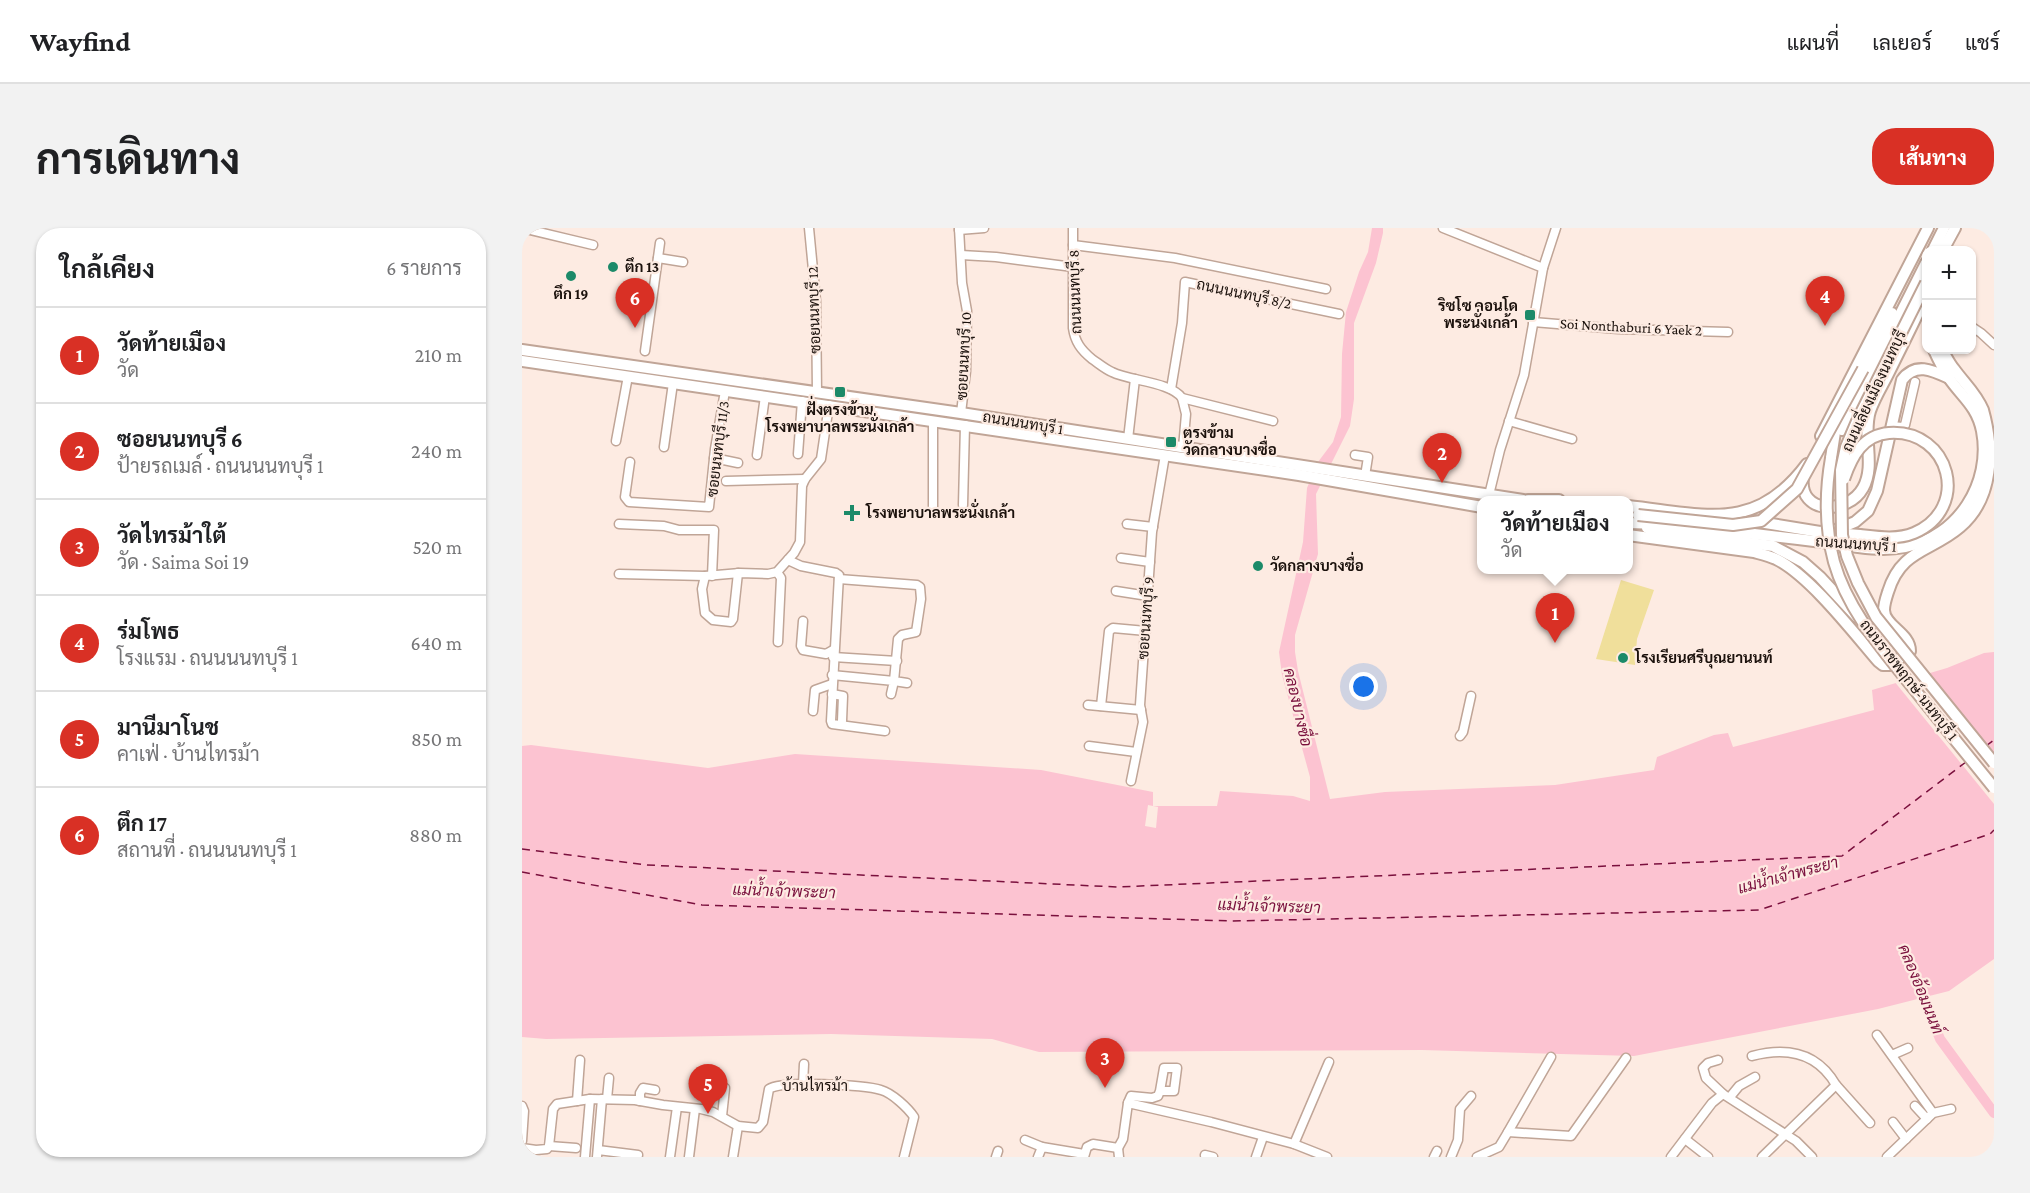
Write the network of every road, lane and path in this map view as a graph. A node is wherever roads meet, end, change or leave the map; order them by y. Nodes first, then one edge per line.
1 (522, 228) edge
2 (809, 228) edge
3 (984, 228) edge
4 (1073, 228) edge
5 (1443, 228) edge
6 (1556, 228) edge
7 (1928, 228) edge
8 (1935, 228) edge
9 (1944, 228) edge
10 (1954, 228) edge
11 (1962, 228) edge
12 (959, 229) edge
13 (660, 243) dead end
14 (592, 245) dead end
15 (1073, 245) junction
16 (1935, 246) edge
17 (1945, 246) edge
18 (1953, 246) edge
19 (961, 255) junction
20 (658, 258) junction
21 (683, 262) dead end
22 (1073, 267) junction
23 (1543, 268) junction
24 (1922, 271) edge
25 (1326, 289) dead end
26 (1922, 291) edge
27 (1924, 300) edge
28 (1339, 314) dead end
29 (1533, 322) junction
30 (1976, 330) edge
31 (1728, 332) dead end
32 (1994, 345) edge
33 (522, 350) edge
34 (645, 351) dead end
35 (1936, 354) edge
36 (1944, 354) edge
37 (522, 361) edge
38 (1863, 369) junction
39 (628, 376) junction
40 (1135, 379) junction
41 (1949, 379) junction
42 (1915, 382) dead end
43 (673, 383) junction
44 (1171, 389) junction
45 (725, 391) junction
46 (817, 393) junction
47 (765, 396) junction
48 (1182, 398) junction
49 (802, 401) junction
50 (829, 405) junction
51 (961, 413) junction
52 (933, 421) junction
53 (1273, 421) dead end
54 (1509, 421) junction
55 (965, 425) junction
56 (1891, 426) junction
57 (1128, 439) junction
58 (1572, 439) dead end
59 (616, 441) dead end
60 (664, 447) dead end
61 (1182, 448) junction
62 (798, 454) dead end
63 (757, 455) dead end
64 (1165, 455) junction
65 (1355, 455) dead end
66 (714, 458) junction
67 (1831, 458) junction
68 (630, 462) dead end
69 (738, 464) dead end
70 (1807, 464) junction
71 (1300, 471) junction
72 (1365, 476) junction
73 (1338, 477) junction
74 (805, 479) junction
75 (726, 480) dead end
76 (1840, 492) junction
77 (1489, 495) junction
78 (1495, 496) edge
79 (963, 505) dead end
80 (1477, 506) edge
81 (1633, 506) edge
82 (933, 513) dead end
83 (1633, 514) edge
84 (1723, 516) junction
85 (1633, 523) edge
86 (619, 524) dead end
87 (1633, 524) edge
88 (1127, 525) dead end
89 (1153, 527) junction
90 (1820, 532) junction
91 (1633, 536) edge
92 (1121, 558) dead end
93 (788, 560) junction
94 (1150, 562) junction
95 (777, 572) junction
96 (738, 573) junction
97 (619, 574) dead end
98 (709, 576) junction
99 (839, 579) junction
100 (1116, 591) dead end
101 (1148, 596) junction
102 (802, 621) dead end
103 (1866, 629) junction
104 (1146, 631) junction
105 (1891, 635) joint
106 (778, 642) dead end
107 (833, 654) junction
108 (897, 661) junction
109 (894, 681) junction
110 (907, 683) dead end
111 (832, 684) junction
112 (891, 694) dead end
113 (1471, 696) dead end
114 (1088, 705) dead end
115 (1101, 706) junction
116 (1141, 710) junction
117 (813, 711) dead end
118 (842, 722) dead end
119 (885, 731) dead end
120 (1460, 736) dead end
121 (1089, 746) dead end
122 (1136, 752) junction
123 (1994, 764) edge
124 (1131, 781) dead end
125 (1994, 788) edge
126 (1877, 1035) dead end
127 (1908, 1048) dead end
128 (1892, 1055) junction
129 (1752, 1056) dead end
130 (1551, 1057) dead end
131 (1626, 1058) dead end
132 (580, 1060) dead end
133 (1718, 1060) dead end
134 (1329, 1062) dead end
135 (804, 1064) dead end
136 (1755, 1077) dead end
137 (609, 1078) dead end
138 (803, 1084) junction
139 (1836, 1086) junction
140 (725, 1088) dead end
141 (655, 1090) dead end
142 (1160, 1091) dead end
143 (1471, 1096) dead end
144 (1726, 1096) junction
145 (590, 1099) junction
146 (604, 1099) junction
147 (577, 1101) junction
148 (640, 1101) junction
149 (1130, 1103) junction
150 (1915, 1106) dead end
151 (522, 1107) edge
152 (676, 1107) junction
153 (695, 1108) junction
154 (1951, 1109) dead end
155 (722, 1116) junction
156 (1930, 1116) junction
157 (1893, 1122) dead end
158 (1870, 1123) dead end
159 (738, 1126) junction
160 (1508, 1132) junction
161 (1785, 1134) junction
162 (1263, 1137) junction
163 (1685, 1139) junction
164 (1906, 1139) junction
165 (1025, 1140) dead end
166 (522, 1141) edge
167 (1294, 1144) junction
168 (549, 1146) junction
169 (1042, 1147) junction
170 (576, 1148) dead end
171 (522, 1149) edge
172 (1118, 1152) edge
173 (597, 1154) edge
174 (638, 1155) dead end
175 (1084, 1156) edge
176 (1674, 1156) edge
177 (585, 1157) edge
178 (670, 1157) edge
179 (689, 1157) edge
180 (733, 1157) edge
181 (904, 1157) edge
182 (1038, 1157) edge
183 (1256, 1157) edge
184 (1327, 1157) edge
185 (1451, 1157) edge
186 (1476, 1157) edge
187 (1708, 1157) edge
188 (1762, 1157) edge
189 (1812, 1157) edge
190 (1887, 1157) edge

1 - 14 street
2 - 46 street, ซอยนนทบุรี 12
3 - 12 street
4 - 15 street, ถนนนนทบุรี 8
5 - 23 street
6 - 23 street
7 - 70 main road
8 - 38 main road
9 - 16 main road
10 - 17 main road
11 - 18 main road
12 - 19 street, ซอยนนทบุรี 10
13 - 20 street
15 - 22 street, ถนนนนทบุรี 8
15 - 25 street
19 - 22 street
19 - 51 street, ซอยนนทบุรี 10
20 - 21 street
20 - 34 street
22 - 40 street, ถนนนนทบุรี 8
23 - 29 street
24 - 67 main road, ถนนเลี่ยงเมืองนนทบุรี
26 - 76 main road, ถนนเลี่ยงเมืองนนทบุรี, bridge
27 - 70 main road
28 - 44 street, ถนนนนทบุรี 8/2
29 - 31 street, Soi Nonthaburi 6 Yaek 2
29 - 54 street
30 - 32 street
33 - 46 main road, ถนนนนทบุรี 1
35 - 41 main road, ถนนนนทบุรี 1
36 - 91 main road
37 - 39 main road, ถนนนนทบุรี 1
38 - 67 main road, bridge
38 - 83 main road, bridge
39 - 43 main road, ถนนนนทบุรี 1
39 - 59 street
40 - 44 street, ถนนนนทบุรี 8
40 - 57 street
41 - 56 main road
41 - 85 main road, ถนนนนทบุรี 1
42 - 56 street
43 - 45 main road, ถนนนนทบุรี 1
43 - 60 street
44 - 48 street, ถนนนนทบุรี 8
45 - 47 main road, ถนนนนทบุรี 1
45 - 66 street, ซอยนนทบุรี 11/3
46 - 51 main road, ถนนนนทบุรี 1
47 - 49 main road, ถนนนนทบุรี 1
47 - 63 street
48 - 53 street, ถนนนนทบุรี 8
48 - 61 street
49 - 50 main road, ถนนนนทบุรี 1
49 - 62 street
50 - 52 main road, ถนนนนทบุรี 1
50 - 74 street
51 - 57 main road, ถนนนนทบุรี 1
52 - 55 main road, ถนนนนทบุรี 1
52 - 82 street
54 - 58 street
54 - 77 street
55 - 64 main road, ถนนนนทบุรี 1
55 - 79 street
56 - 90 main road
57 - 61 main road, ถนนนนทบุรี 1
61 - 71 main road, ถนนนนทบุรี 1
64 - 71 main road, ถนนนนทบุรี 1
64 - 89 street, ซอยนนทบุรี 9
65 - 72 street
66 - 68 street, ซอยนนทบุรี 11/3
66 - 69 street
67 - 103 main road, ถนนราชพฤกษ์-นนทบุรี 1, bridge
70 - 84 main road
71 - 73 main road, ถนนนนทบุรี 1
72 - 73 main road, ถนนนนทบุรี 1
72 - 77 main road, ถนนนนทบุรี 1
73 - 80 main road, ถนนนนทบุรี 1
74 - 75 street
74 - 93 street
76 - 90 main road, bridge
76 - 105 main road, ถนนเลี่ยงเมืองนนทบุรี, bridge
77 - 78 main road, ถนนนนทบุรี 1
81 - 84 main road
84 - 90 main road
86 - 98 street
87 - 103 main road, bridge
88 - 89 street
89 - 94 street, ซอยนนทบุรี 9
92 - 94 street
93 - 95 street
93 - 99 street
94 - 101 street, ซอยนนทบุรี 9
95 - 96 street
95 - 106 street
96 - 98 street
96 - 98 street
97 - 98 street
99 - 107 street
99 - 108 street
100 - 101 street
101 - 104 street, ซอยนนทบุรี 9
102 - 107 street
103 - 125 main road, ถนนราชพฤกษ์-นนทบุรี 1, bridge
104 - 115 street
104 - 116 street, ซอยนนทบุรี 9
105 - 123 main road, ถนนราชพฤกษ์-นนทบุรี 1, bridge
107 - 108 street
107 - 111 street
108 - 109 street
109 - 110 street
109 - 111 street
109 - 112 street
111 - 117 street
111 - 118 street
111 - 119 street
113 - 120 street
114 - 115 street
115 - 116 street
116 - 122 street, ซอยนนทบุรี 9
121 - 122 street
122 - 124 street, ซอยนนทบุรี 9
126 - 128 street
127 - 128 street
128 - 156 street
129 - 139 street
130 - 160 street
131 - 160 street
132 - 147 street
133 - 144 street
134 - 167 street
135 - 138 street
136 - 144 street
137 - 146 street
138 - 159 street, บ้านไทรม้า
138 - 181 street, บ้านไทรม้า
139 - 158 street
139 - 161 street
140 - 155 street
141 - 148 street
142 - 149 street
143 - 185 street
144 - 161 street
144 - 163 street
145 - 146 street
145 - 147 street
145 - 177 street
146 - 148 street
146 - 173 street
147 - 168 street
148 - 152 street
149 - 162 street
149 - 172 street
150 - 156 street
151 - 166 street
152 - 153 street
152 - 178 street
153 - 155 street
153 - 179 street
154 - 156 street
155 - 159 street
156 - 164 street
157 - 164 street
159 - 180 street
160 - 186 street
161 - 188 street
161 - 189 street
162 - 167 street
162 - 183 street
163 - 176 street
163 - 187 street
164 - 190 street
165 - 169 street
167 - 184 street
168 - 170 street
168 - 171 street
169 - 175 street
169 - 182 street
172 - 175 street
173 - 174 street

